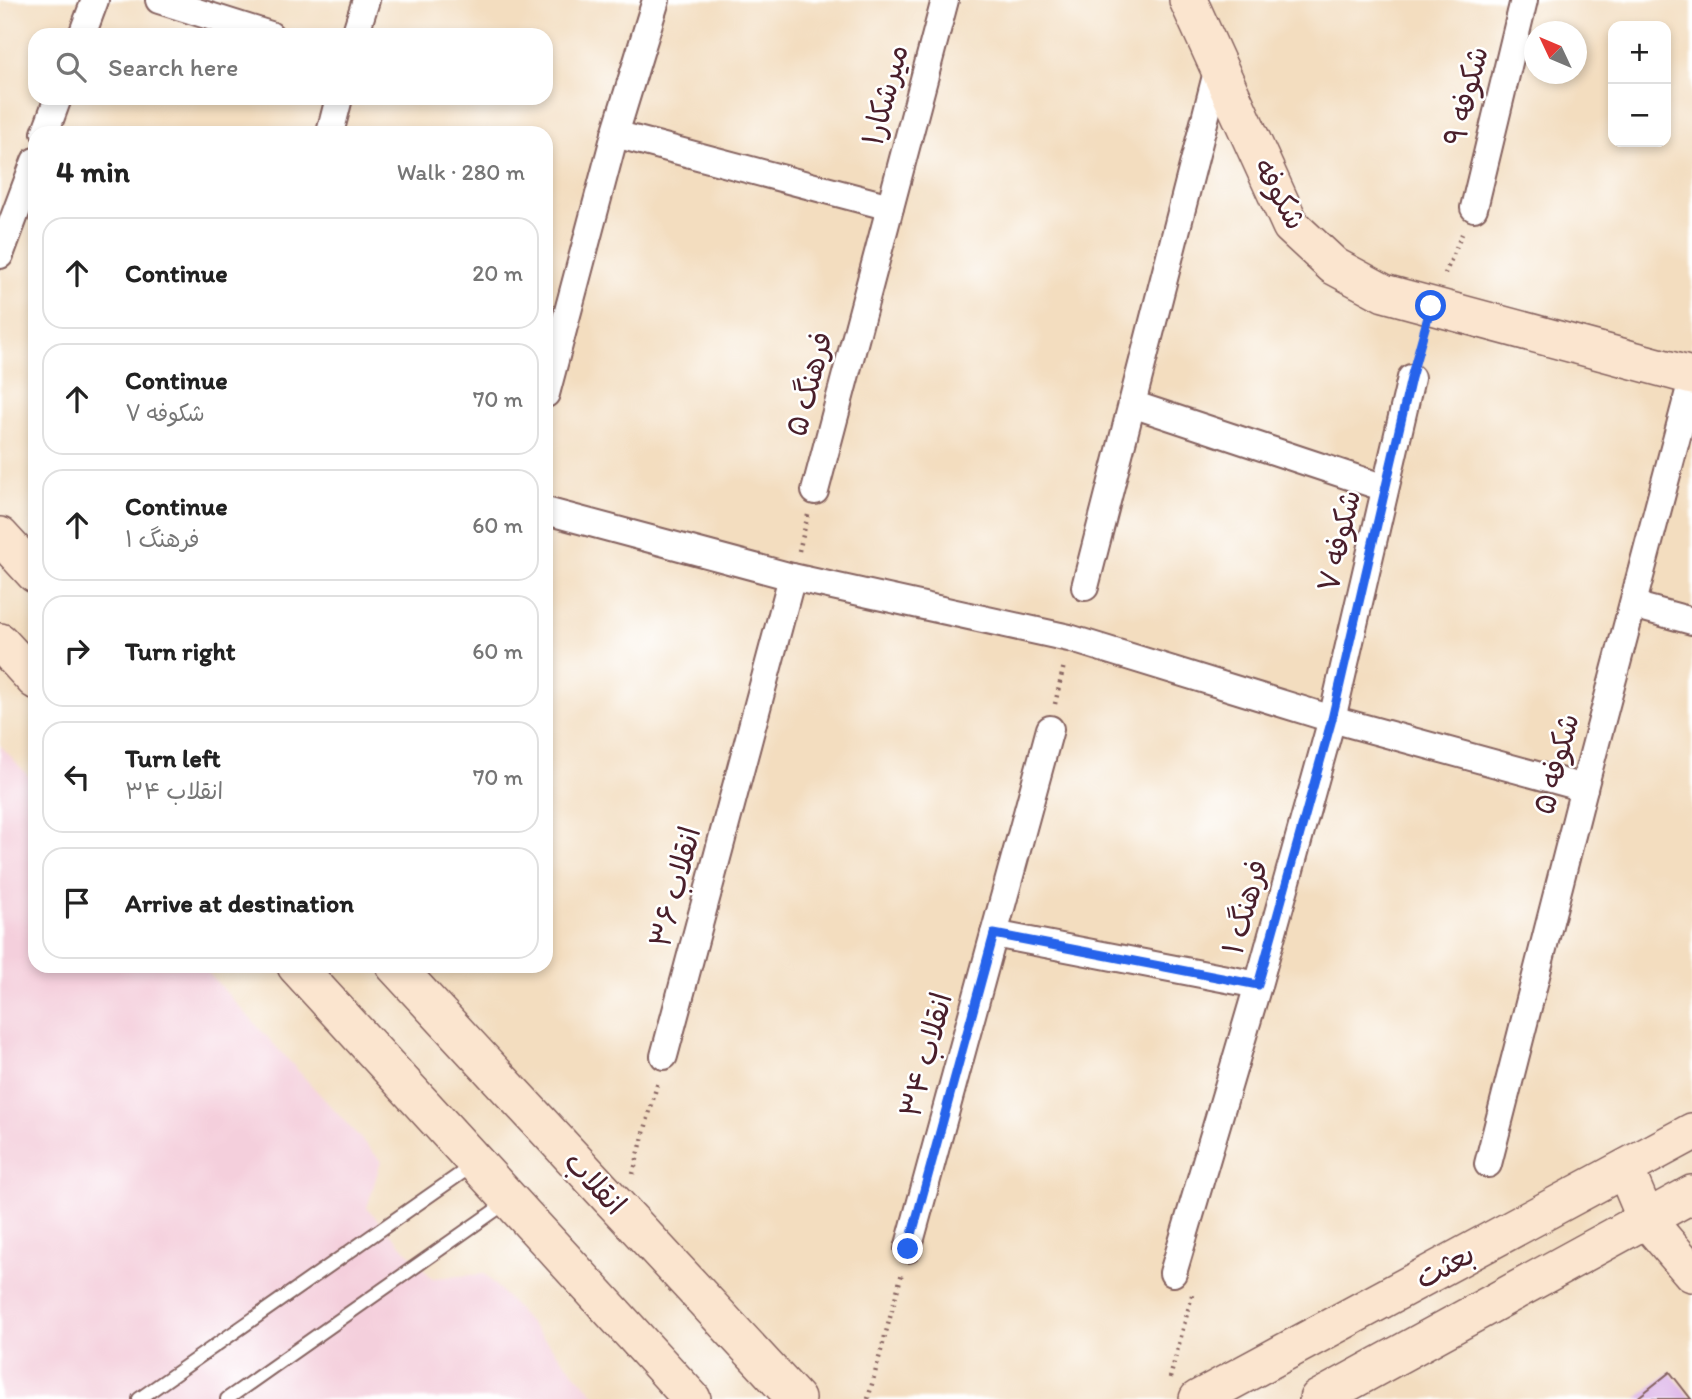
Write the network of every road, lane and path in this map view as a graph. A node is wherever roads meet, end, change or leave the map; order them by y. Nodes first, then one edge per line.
1 (95, 0) edge
2 (159, 0) edge
3 (366, 0) edge
4 (656, 0) edge
5 (945, 0) edge
6 (1188, 0) edge
7 (1524, 0) edge
8 (85, 28) edge
9 (248, 28) edge
10 (357, 28) edge
11 (1218, 68) junction
12 (55, 105) edge
13 (337, 105) edge
14 (48, 126) edge
15 (332, 126) edge
16 (615, 134) junction
17 (28, 180) edge
18 (890, 207) junction
19 (1474, 208) joint
20 (0, 255) edge
21 (1431, 306) junction
22 (553, 368) edge
23 (1411, 378) dead end
24 (1692, 378) edge
25 (1132, 404) junction
26 (1385, 488) junction
27 (815, 491) joint
28 (553, 513) edge
29 (0, 536) edge
30 (28, 566) edge
31 (792, 577) junction
32 (1085, 587) dead end
33 (1633, 605) junction
34 (1692, 621) edge
35 (0, 642) edge
36 (28, 668) edge
37 (1332, 719) junction
38 (1050, 729) dead end
39 (1584, 788) junction
40 (994, 934) junction
41 (302, 973) edge
42 (401, 973) edge
43 (1258, 985) junction
44 (664, 1056) joint
45 (1692, 1132) edge
46 (476, 1163) junction
47 (1488, 1164) dead end
48 (1625, 1169) junction
49 (1692, 1194) edge
50 (510, 1200) junction
51 (622, 1214) junction
52 (1646, 1219) junction
53 (908, 1249) joint
54 (1173, 1273) joint
55 (1692, 1273) edge
56 (1183, 1393) edge
57 (139, 1399) edge
58 (227, 1399) edge
59 (692, 1399) edge
60 (796, 1399) edge
61 (868, 1399) edge
62 (1318, 1399) edge

1 - 8 street
2 - 9 street
3 - 10 street
4 - 16 street
5 - 18 street, میرشکار۱
6 - 11 main road, شکوفه
7 - 19 street, شکوفه ۹
11 - 21 main road, شکوفه
11 - 25 street
12 - 14 street
13 - 15 street
16 - 18 street
16 - 22 street
17 - 20 street
18 - 27 street, فرهنگ ۵
19 - 21 path
21 - 24 main road, شکوفه
23 - 26 street, شکوفه ۷
24 - 33 street, شکوفه ۵
25 - 26 street
25 - 32 street
26 - 37 street, شکوفه ۷
27 - 31 path
28 - 31 street
29 - 30 main road
31 - 37 street
31 - 44 street, انقلاب ۳۶
33 - 34 street
33 - 39 street, شکوفه ۵
35 - 36 main road
37 - 39 street
37 - 43 street, فرهنگ ۱
38 - 40 street, انقلاب ۳۴
39 - 47 street, شکوفه ۵
40 - 43 street
40 - 53 street, انقلاب ۳۴
41 - 46 main road
42 - 51 main road, انقلاب
43 - 54 street, فرهنگ ۱
44 - 51 path
45 - 48 main road, بعثت
46 - 50 main road
46 - 57 lane
48 - 52 main road
48 - 56 main road, بعثت
49 - 52 main road, بعثت
50 - 58 lane
50 - 59 main road
51 - 60 main road, انقلاب
52 - 55 main road
52 - 62 main road, بعثت
53 - 61 path
54 - 56 path

